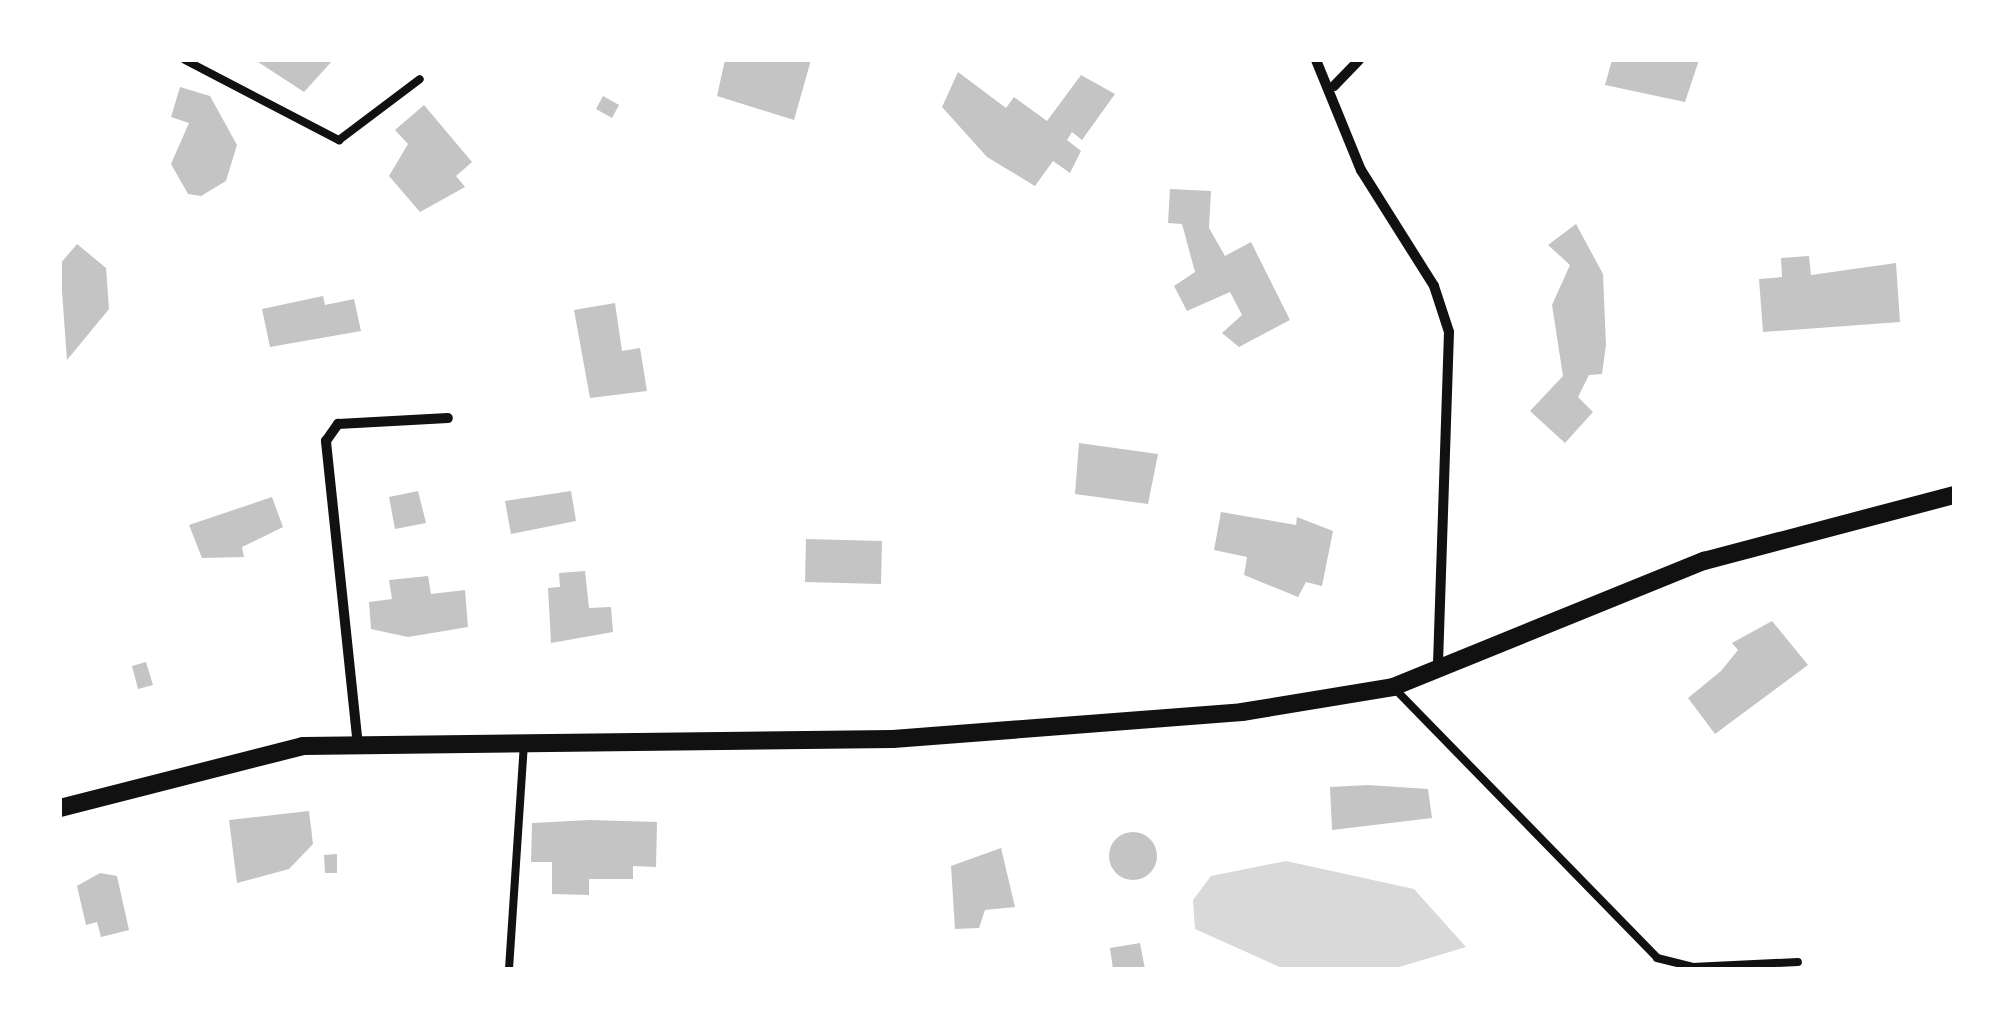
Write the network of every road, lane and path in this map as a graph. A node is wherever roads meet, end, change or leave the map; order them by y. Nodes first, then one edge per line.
1 (185, 60) edge
2 (1316, 60) edge
3 (1359, 60) edge
4 (420, 79) dead end
5 (1334, 86) junction
6 (448, 418) dead end
7 (1954, 495) edge
8 (1438, 673) junction
9 (1393, 687) junction
10 (524, 745) junction
11 (358, 746) junction
12 (60, 808) edge
13 (1798, 962) dead end
14 (509, 969) edge

1 - 4 lane
2 - 5 street
3 - 5 street
5 - 8 street
6 - 11 street
7 - 8 street
8 - 9 street
9 - 10 street
9 - 13 lane
10 - 11 street
10 - 14 lane
11 - 12 street

